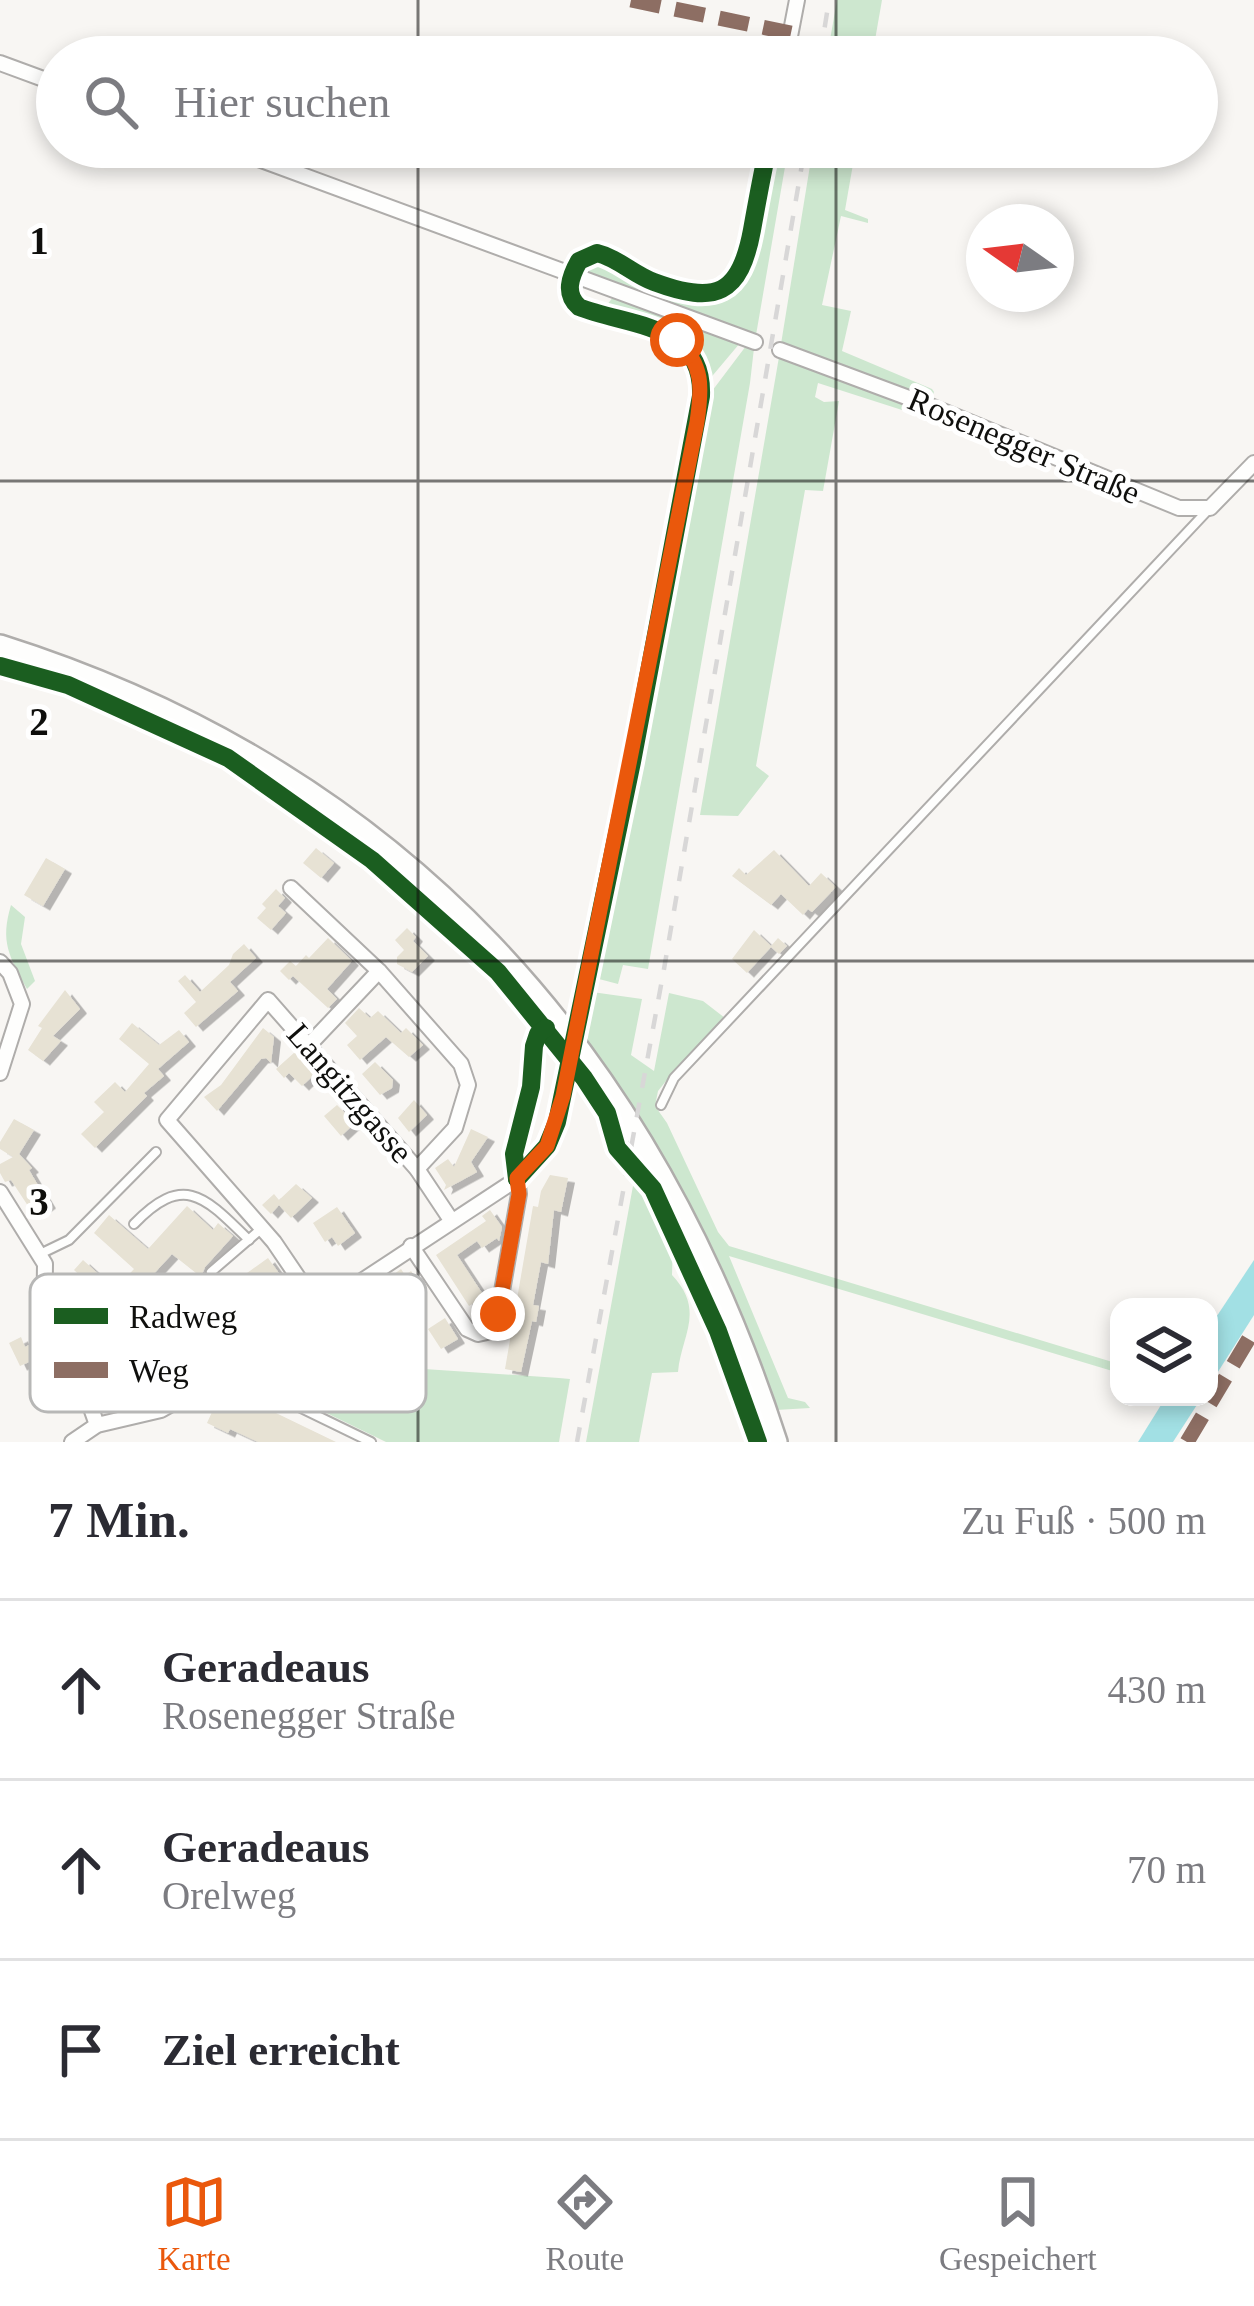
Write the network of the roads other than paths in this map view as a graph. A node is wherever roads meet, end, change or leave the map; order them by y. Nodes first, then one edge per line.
1 (797, 0) edge
2 (790, 36) edge
3 (0, 63) edge
4 (36, 76) edge
5 (283, 168) edge
6 (764, 168) edge
7 (572, 275) junction
8 (755, 342) dead end
9 (780, 350) dead end
10 (1254, 463) edge
11 (1210, 508) junction
12 (0, 646) edge
13 (291, 888) dead end
14 (0, 962) edge
15 (379, 970) junction
16 (309, 1045) junction
17 (0, 1073) edge
18 (661, 1105) dead end
19 (156, 1152) dead end
20 (417, 1169) junction
21 (517, 1178) junction
22 (0, 1192) edge
23 (451, 1220) junction
24 (134, 1224) dead end
25 (262, 1228) junction
26 (249, 1240) junction
27 (411, 1246) junction
28 (40, 1254) junction
29 (211, 1272) dead end
30 (45, 1274) edge
31 (295, 1274) edge
32 (368, 1274) edge
33 (92, 1412) edge
34 (152, 1412) edge
35 (310, 1412) edge
36 (97, 1425) junction
37 (72, 1442) edge
38 (371, 1442) edge
39 (776, 1442) edge

1 - 2 street
3 - 4 street
5 - 7 street
6 - 7 street
7 - 8 street
7 - 21 street, bridge
9 - 11 street, Rosenegger Straße
10 - 11 street
11 - 18 lane
12 - 39 main road
13 - 15 street
14 - 17 street
15 - 16 street
15 - 20 street
16 - 20 street, Langitzgasse
16 - 25 street, Langitzgasse
19 - 28 lane
20 - 23 street, Langitzgasse
21 - 23 street
21 - 27 street
22 - 28 street
23 - 27 street
24 - 26 lane
25 - 26 lane
25 - 31 street, Langitzgasse
26 - 29 lane
27 - 32 street
28 - 30 street
33 - 36 street
34 - 36 street
35 - 38 lane
36 - 37 street

